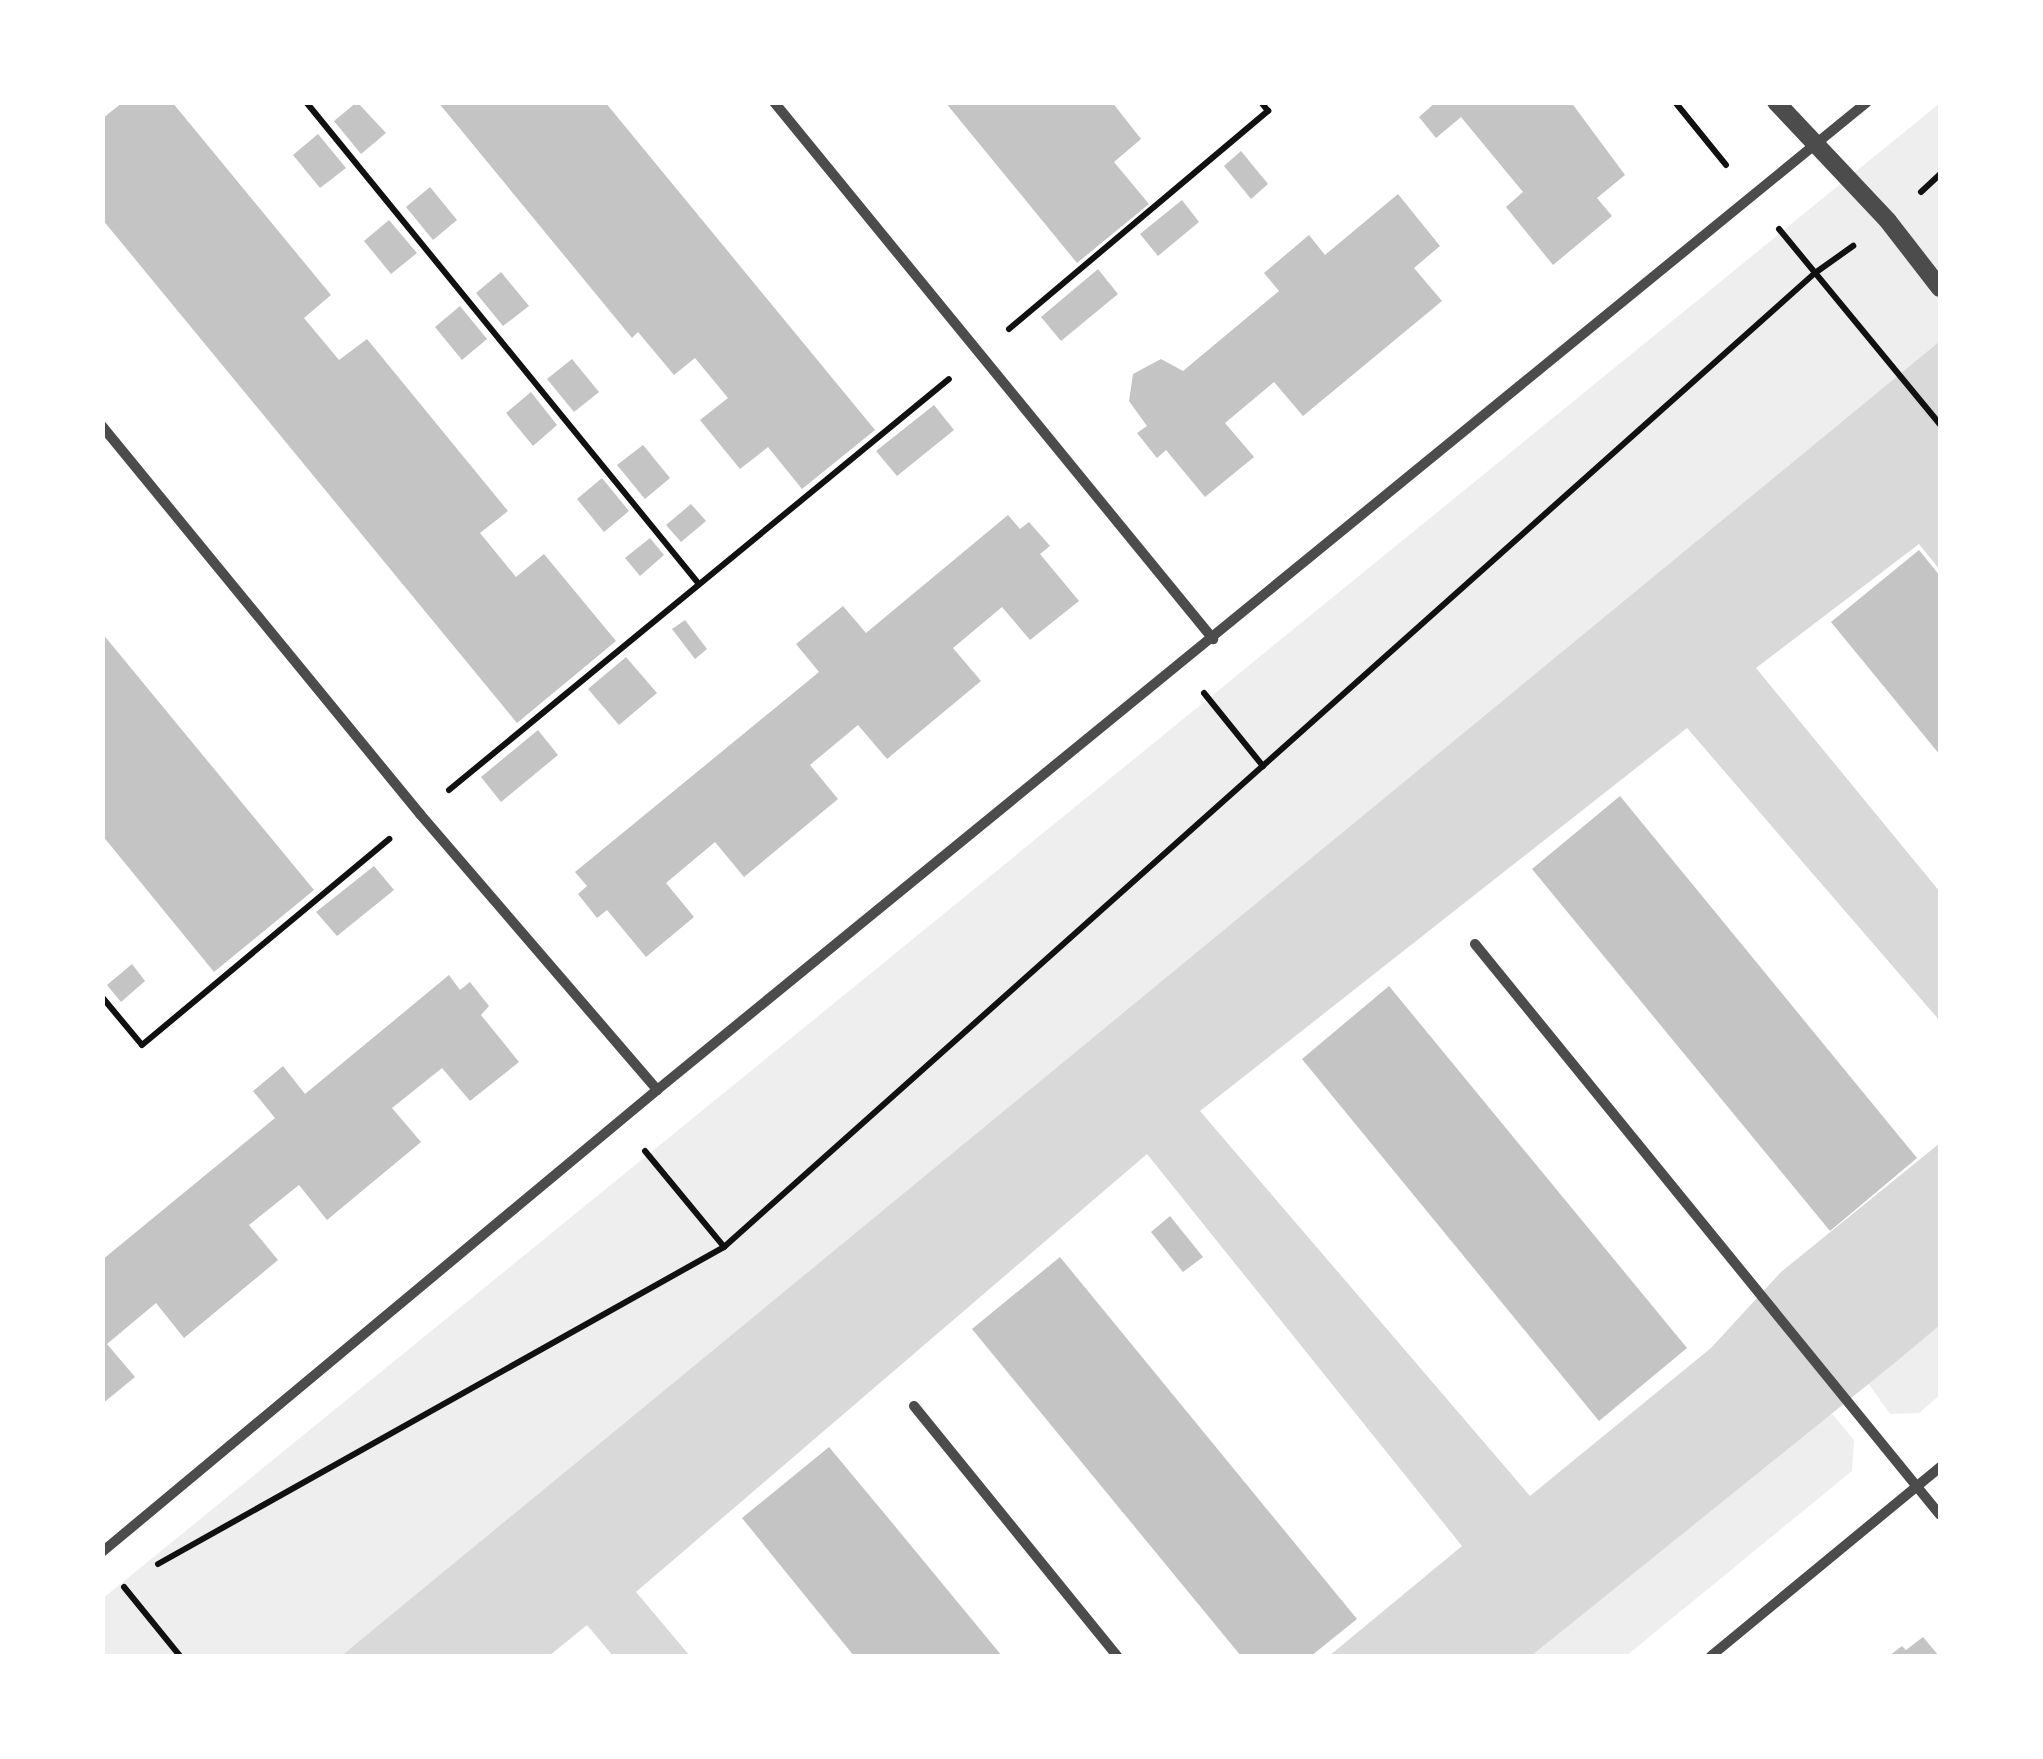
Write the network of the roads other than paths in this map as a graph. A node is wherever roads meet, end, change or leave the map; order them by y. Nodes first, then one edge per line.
1 (774, 102) edge
2 (1776, 102) edge
3 (1867, 102) edge
4 (1812, 146) junction
5 (1940, 288) edge
6 (102, 426) edge
7 (1213, 639) junction
8 (1475, 944) dead end
9 (657, 1090) junction
10 (914, 1406) dead end
11 (1940, 1467) edge
12 (1917, 1487) junction
13 (1940, 1515) edge
14 (102, 1552) edge
15 (1117, 1656) edge
16 (1711, 1656) edge

1 - 7 street
2 - 4 street
3 - 4 street
4 - 5 street
4 - 7 street
6 - 9 street
7 - 9 street
8 - 12 street
9 - 14 street
10 - 15 street
11 - 12 street
12 - 13 street
12 - 16 street

